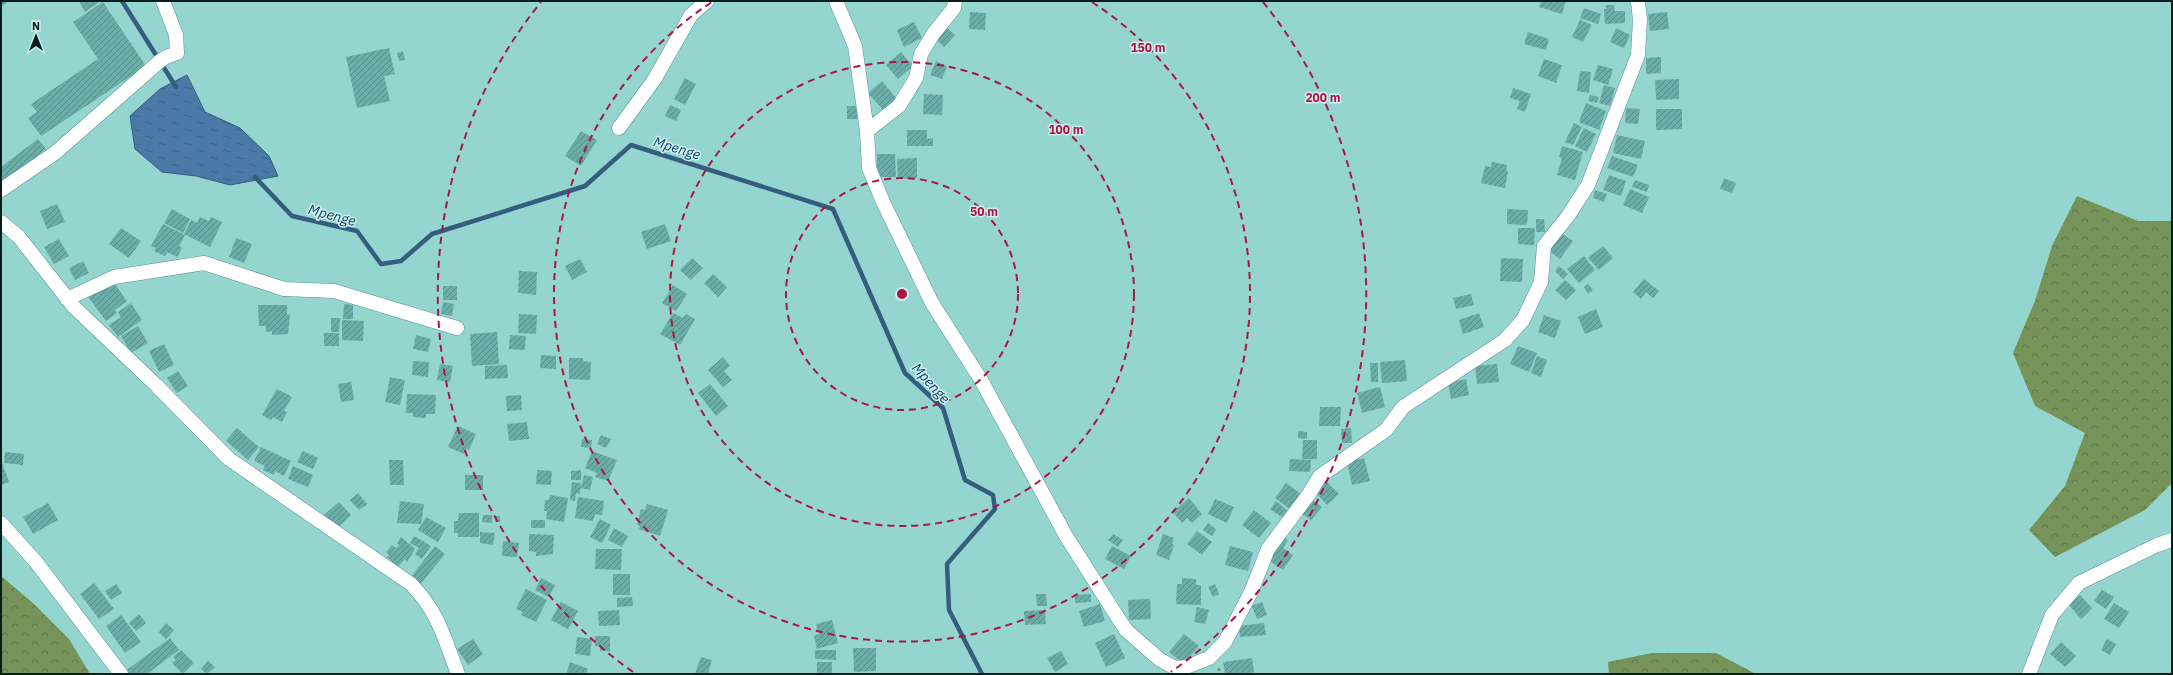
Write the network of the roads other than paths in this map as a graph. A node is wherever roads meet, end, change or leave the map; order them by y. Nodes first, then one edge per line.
1 (163, 1) edge
2 (707, 1) edge
3 (836, 1) edge
4 (955, 1) edge
5 (1638, 1) edge
6 (619, 128) dead end
7 (867, 131) junction
8 (1, 190) edge
9 (1, 222) edge
10 (67, 299) junction
11 (457, 328) dead end
12 (1, 523) edge
13 (2172, 540) edge
14 (121, 674) edge
15 (458, 674) edge
16 (2029, 674) edge

1 - 8 street
2 - 6 street
3 - 7 street
4 - 7 street
5 - 7 street
9 - 10 street
10 - 11 street
10 - 15 street
12 - 14 street
13 - 16 street

